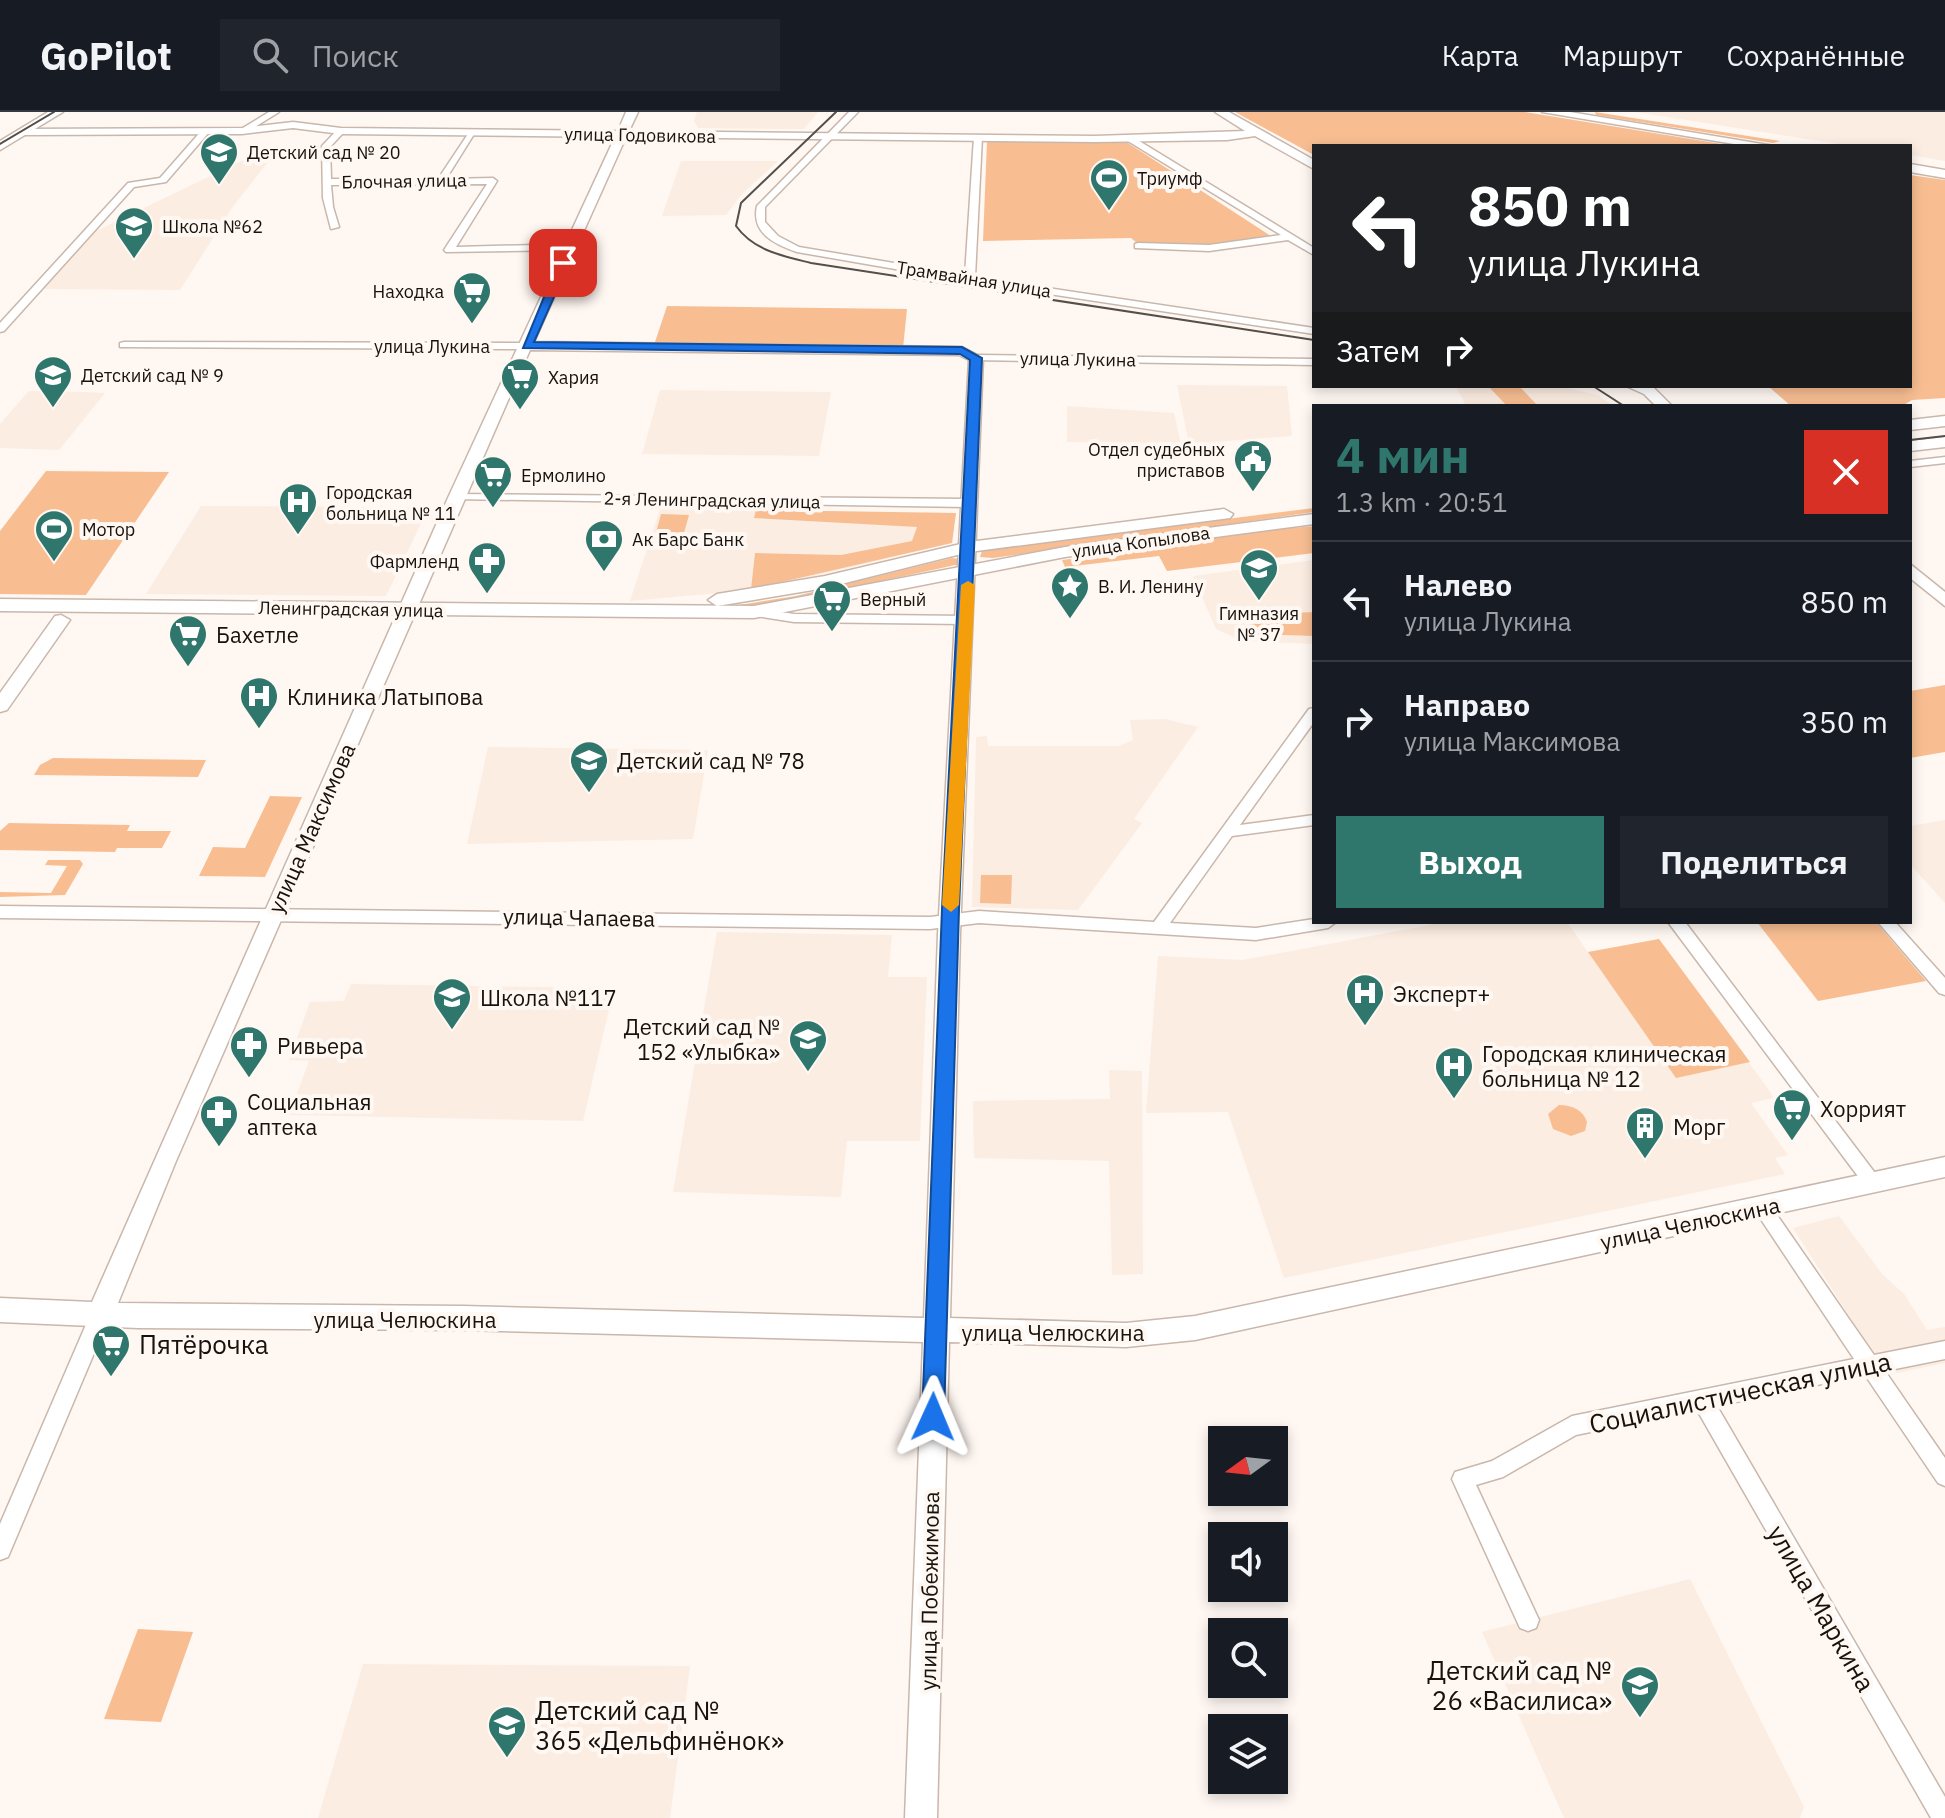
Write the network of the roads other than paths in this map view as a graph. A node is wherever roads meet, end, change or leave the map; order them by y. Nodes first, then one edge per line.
1 (47, 112) edge
2 (57, 112) edge
3 (275, 112) edge
4 (632, 112) edge
5 (854, 112) edge
6 (1221, 112) edge
7 (1548, 112) edge
8 (206, 131) junction
9 (242, 131) junction
10 (341, 131) junction
11 (24, 132) junction
12 (1257, 132) junction
13 (473, 133) junction
14 (620, 136) junction
15 (831, 137) junction
16 (978, 137) junction
17 (1131, 139) junction
18 (0, 140) edge
19 (1755, 144) edge
20 (0, 146) edge
21 (1312, 164) edge
22 (1912, 168) edge
23 (1945, 174) edge
24 (441, 180) junction
25 (328, 182) junction
26 (334, 227) dead end
27 (1290, 237) junction
28 (1138, 246) dead end
29 (570, 247) junction
30 (1312, 251) edge
31 (970, 279) junction
32 (0, 329) edge
33 (1312, 331) edge
34 (124, 345) dead end
35 (527, 346) junction
36 (976, 358) junction
37 (1312, 362) edge
38 (1628, 388) edge
39 (1639, 388) edge
40 (1644, 404) edge
41 (1663, 404) edge
42 (1945, 421) edge
43 (1912, 425) edge
44 (1945, 442) edge
45 (1912, 446) edge
46 (1945, 460) edge
47 (1912, 464) edge
48 (456, 497) junction
49 (967, 503) junction
50 (1312, 504) edge
51 (1312, 519) edge
52 (969, 558) junction
53 (1912, 571) edge
54 (1945, 601) edge
55 (0, 605) edge
56 (82, 606) junction
57 (408, 609) junction
58 (620, 611) junction
59 (754, 612) junction
60 (0, 619) edge
61 (61, 620) junction
62 (966, 620) junction
63 (0, 706) edge
64 (1312, 715) edge
65 (1312, 820) edge
66 (1227, 832) junction
67 (0, 912) edge
68 (272, 916) junction
69 (950, 921) junction
70 (1316, 924) edge
71 (1678, 924) edge
72 (1888, 924) edge
73 (1157, 929) junction
74 (1945, 989) edge
75 (1945, 1167) edge
76 (1872, 1182) junction
77 (1762, 1207) junction
78 (0, 1310) edge
79 (101, 1313) junction
80 (935, 1332) junction
81 (1945, 1350) edge
82 (1868, 1365) junction
83 (1701, 1398) junction
84 (1945, 1476) edge
85 (2, 1541) edge
86 (1528, 1620) dead end
87 (921, 1818) edge
88 (1944, 1818) edge

1 - 18 main road
2 - 11 main road
3 - 9 street
4 - 14 street, улица Максимова
5 - 15 street
6 - 12 street
7 - 19 street
8 - 9 street, улица Годовикова
8 - 11 street, улица Годовикова
8 - 32 street
9 - 10 street, улица Годовикова
10 - 13 street, улица Годовикова
10 - 25 street
11 - 20 main road
12 - 17 street, улица Годовикова
12 - 21 street
13 - 14 street, улица Годовикова
13 - 24 street
14 - 15 street, улица Годовикова
14 - 29 street, улица Максимова
15 - 16 street, улица Годовикова
15 - 31 street, Трамвайная улица
16 - 17 street, улица Годовикова
16 - 31 street
17 - 27 street
22 - 23 street
24 - 25 street, Блочная улица
24 - 29 street, Блочная улица
25 - 26 street
27 - 28 street
27 - 30 street
29 - 35 street, улица Максимова
31 - 33 street, Трамвайная улица
34 - 35 street, улица Лукина
35 - 36 street, улица Лукина
35 - 48 street, улица Максимова
36 - 37 street, улица Лукина
36 - 49 street, улица Побежимова
38 - 40 street
39 - 41 street
42 - 43 main road
44 - 45 main road
46 - 47 street
48 - 49 street, 2-я Ленинградская улица
48 - 57 street, улица Максимова
49 - 52 street, улица Побежимова
50 - 52 main road, улица Копылова
51 - 52 main road, улица Копылова
52 - 58 main road, Ленинградская улица
52 - 59 main road, Ленинградская улица
52 - 62 street, улица Побежимова
53 - 54 street
55 - 56 main road, Ленинградская улица
56 - 57 main road, Ленинградская улица
56 - 61 main road
57 - 58 main road, Ленинградская улица
57 - 68 street, улица Максимова
58 - 59 main road, Ленинградская улица
59 - 62 street, Ленинградская улица
60 - 61 main road
61 - 63 street
62 - 69 street, улица Побежимова
64 - 66 street
65 - 66 street
66 - 73 street
67 - 68 street, улица Чапаева
68 - 69 street, улица Чапаева
68 - 79 street, улица Максимова
69 - 73 street, улица Чапаева
69 - 80 street, улица Побежимова
70 - 73 street, улица Чапаева
71 - 76 street
72 - 74 street
75 - 76 street, улица Челюскина
76 - 77 street, улица Челюскина
77 - 80 street, улица Челюскина
77 - 82 street
78 - 79 street, улица Челюскина
79 - 80 street, улица Челюскина
79 - 85 street, улица Максимова
80 - 87 street, улица Побежимова
81 - 82 street, Социалистическая улица
82 - 83 street, Социалистическая улица
82 - 84 street
83 - 86 street, Социалистическая улица
83 - 88 street, улица Маркина

